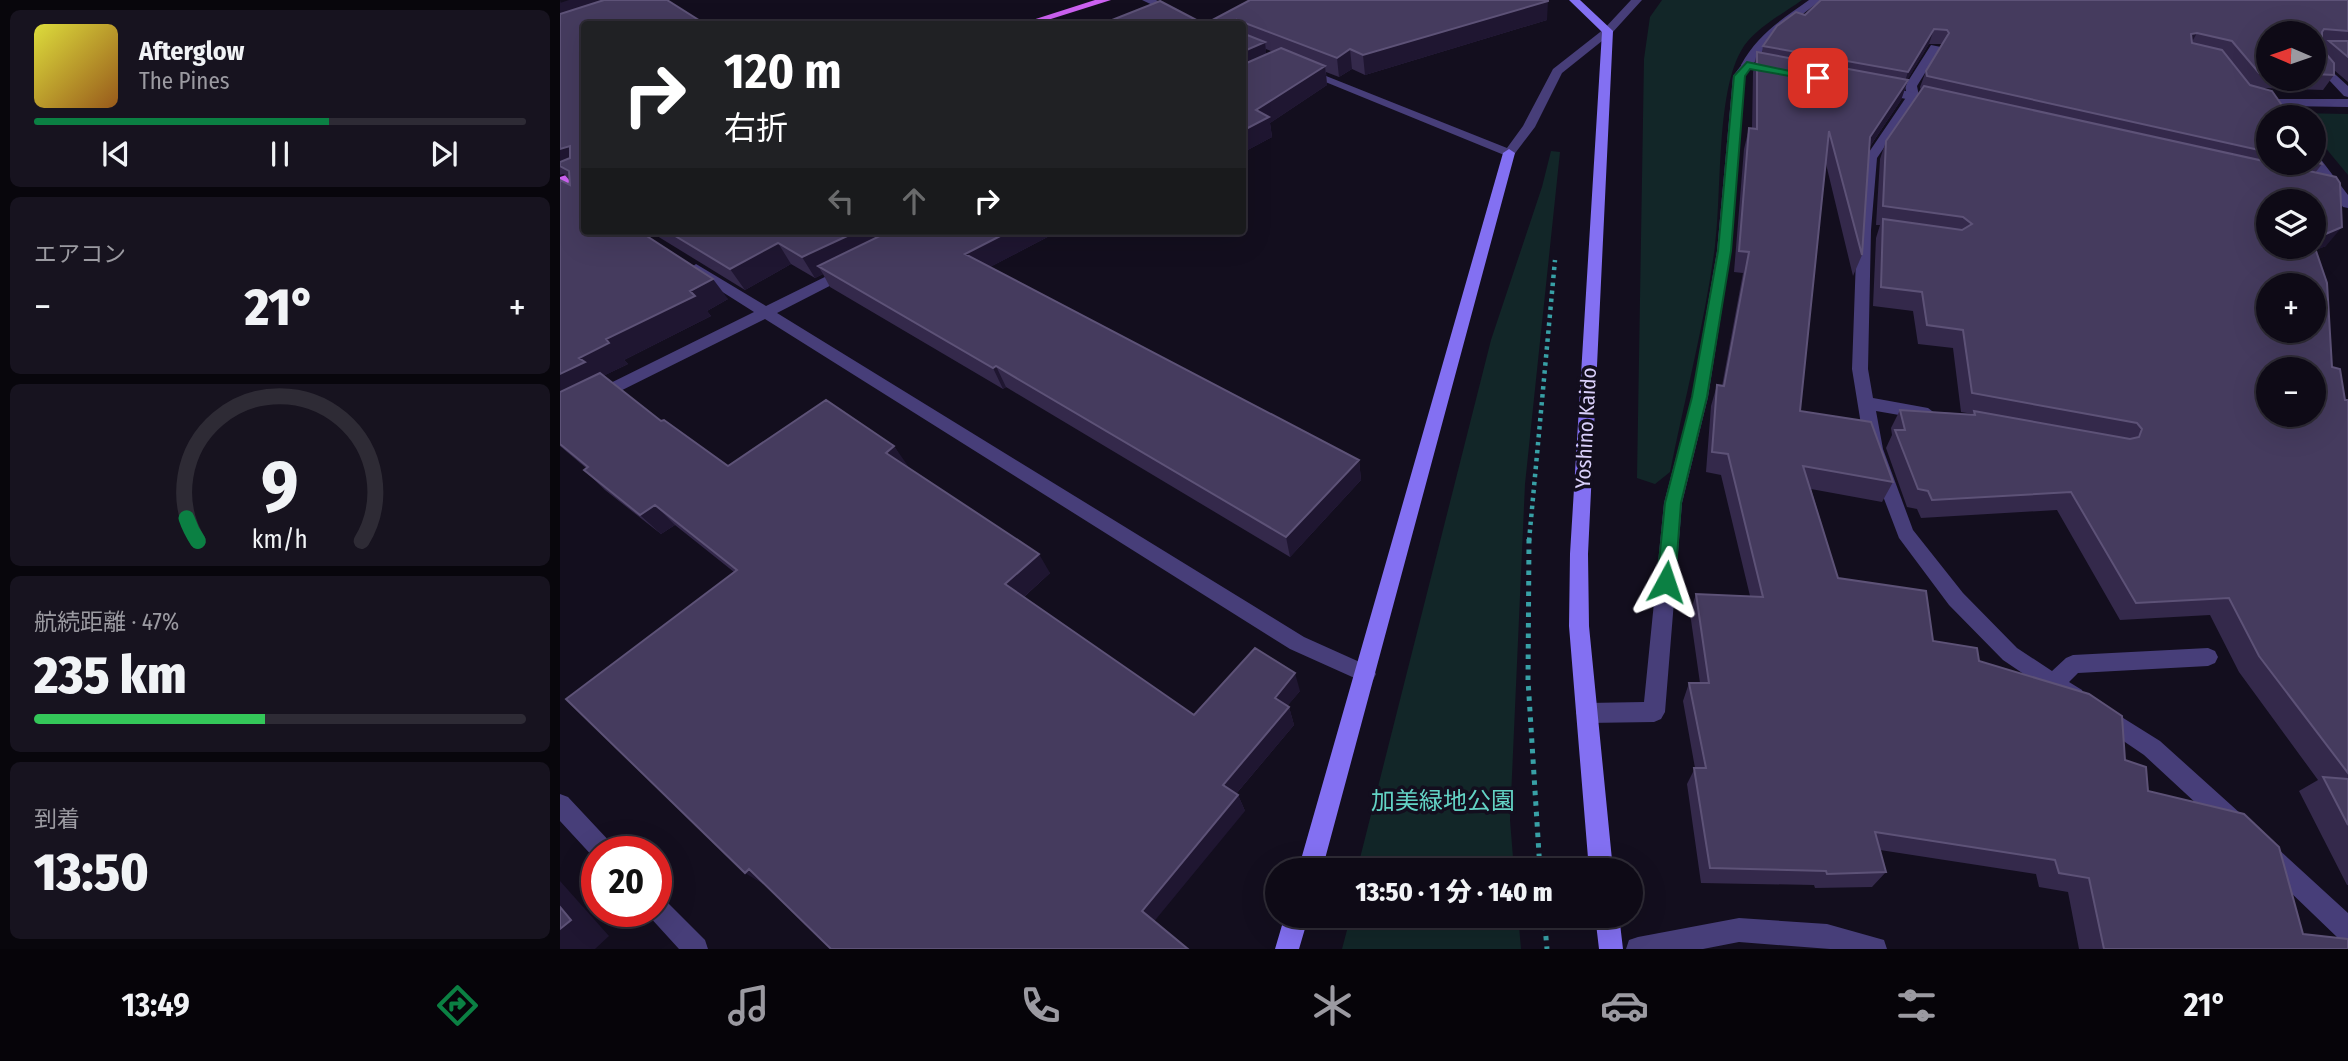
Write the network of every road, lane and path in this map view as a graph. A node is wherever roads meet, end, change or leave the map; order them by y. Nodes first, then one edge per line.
1 (1106, 0) edge
2 (1147, 0) edge
3 (1574, 0) edge
4 (1637, 0) edge
5 (1816, 0) edge
6 (1035, 21) edge
7 (1193, 21) edge
8 (1608, 31) junction
9 (1935, 47) edge
10 (1747, 65) junction
11 (1294, 67) edge
12 (2326, 70) edge
13 (1785, 72) edge
14 (1862, 86) edge
15 (2348, 93) edge
16 (1913, 96) junction
17 (2259, 99) edge
18 (2273, 102) junction
19 (2348, 103) edge
20 (1952, 105) edge
21 (2275, 105) edge
22 (1509, 153) junction
23 (581, 174) edge
24 (2324, 175) edge
25 (560, 183) edge
26 (576, 195) edge
27 (2337, 196) edge
28 (681, 260) edge
29 (859, 265) edge
30 (763, 311) junction
31 (1866, 403) junction
32 (560, 415) edge
33 (1945, 417) edge
34 (2208, 657) dead end
35 (1366, 674) junction
36 (2054, 683) junction
37 (1587, 713) junction
38 (560, 806) edge
39 (589, 836) edge
40 (1313, 858) edge
41 (1600, 858) edge
42 (672, 924) edge
43 (1293, 928) edge
44 (1545, 928) edge
45 (1609, 928) edge
46 (2348, 930) edge
47 (696, 949) edge
48 (1287, 949) edge
49 (1547, 949) edge
50 (1611, 949) edge
51 (1638, 949) edge
52 (1875, 949) edge

1 - 6 main road
2 - 7 street
3 - 8 main road
4 - 8 street
5 - 10 street
8 - 22 street
8 - 37 main road, Yoshino Kaido
9 - 16 street
10 - 13 street
10 - 37 street
11 - 22 street
12 - 15 street
14 - 16 street
16 - 20 street
16 - 31 street
17 - 18 street
18 - 19 street
18 - 21 street
22 - 35 main road
23 - 25 main road
24 - 27 street
25 - 26 street
28 - 30 street
29 - 30 street
30 - 32 street
30 - 35 street
31 - 33 street
31 - 36 street
34 - 36 street
35 - 40 main road
36 - 46 street
37 - 41 main road, Yoshino Kaido
38 - 39 street
42 - 47 street
43 - 48 main road
44 - 49 path
45 - 50 main road
51 - 52 street

